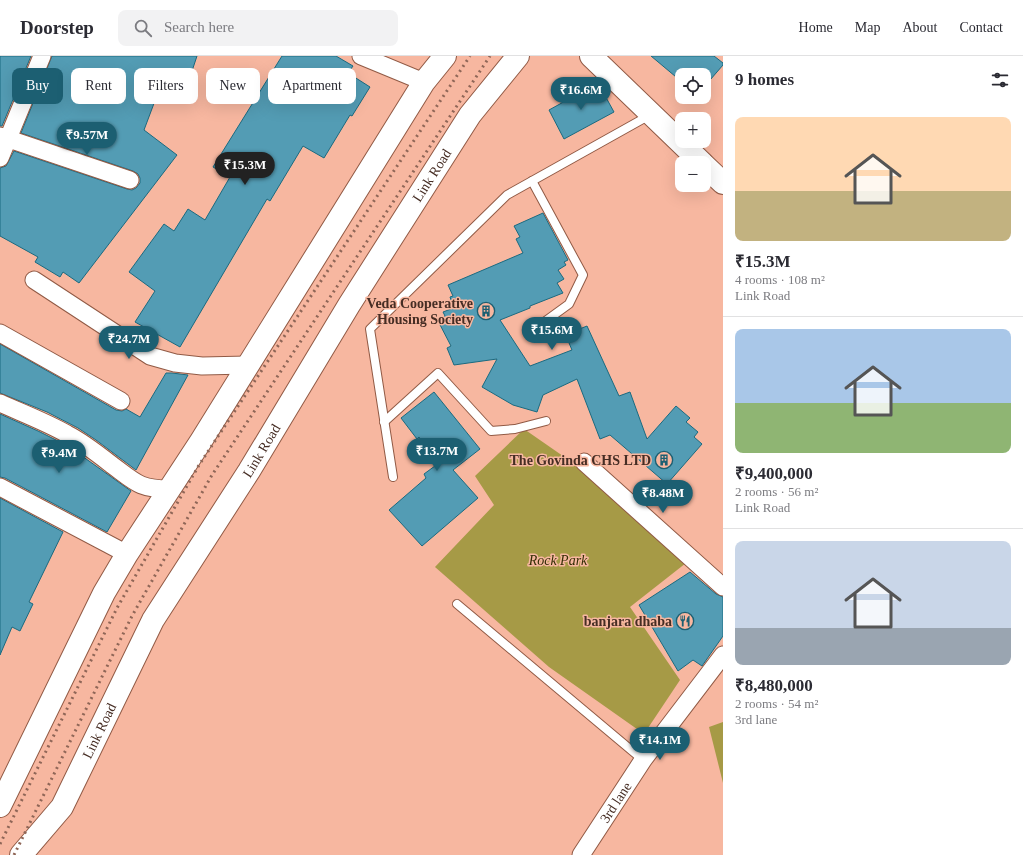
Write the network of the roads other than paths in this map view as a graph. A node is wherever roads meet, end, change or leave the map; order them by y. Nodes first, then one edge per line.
1 (42, 56) edge
2 (361, 56) edge
3 (445, 56) edge
4 (518, 56) edge
5 (590, 56) edge
6 (424, 82) junction
7 (652, 115) junction
8 (4, 138) edge
9 (695, 156) edge
10 (0, 158) edge
11 (711, 172) edge
12 (130, 180) dead end
13 (532, 181) junction
14 (723, 183) edge
15 (34, 280) dead end
16 (0, 333) edge
17 (530, 333) dead end
18 (248, 365) junction
19 (121, 401) dead end
20 (0, 404) edge
21 (546, 421) dead end
22 (384, 422) junction
23 (584, 462) dead end
24 (393, 477) dead end
25 (0, 487) edge
26 (170, 489) junction
27 (128, 554) junction
28 (723, 587) edge
29 (457, 604) dead end
30 (723, 655) edge
31 (643, 760) junction
32 (5, 781) edge
33 (0, 806) edge
34 (22, 855) edge
35 (581, 855) edge

1 - 8 street
2 - 6 street
3 - 6 main road
4 - 34 main road, Link Road
5 - 7 main road
6 - 18 main road
7 - 9 main road
7 - 13 lane
8 - 10 street
8 - 12 street
11 - 14 main road
13 - 17 lane
13 - 22 lane
15 - 18 street
16 - 19 street
18 - 26 main road
20 - 26 street
21 - 22 lane
22 - 24 lane
23 - 28 street
25 - 27 street
26 - 27 main road
27 - 32 main road
29 - 31 lane
30 - 31 street, 3rd lane
31 - 35 street, 3rd lane
32 - 33 main road

